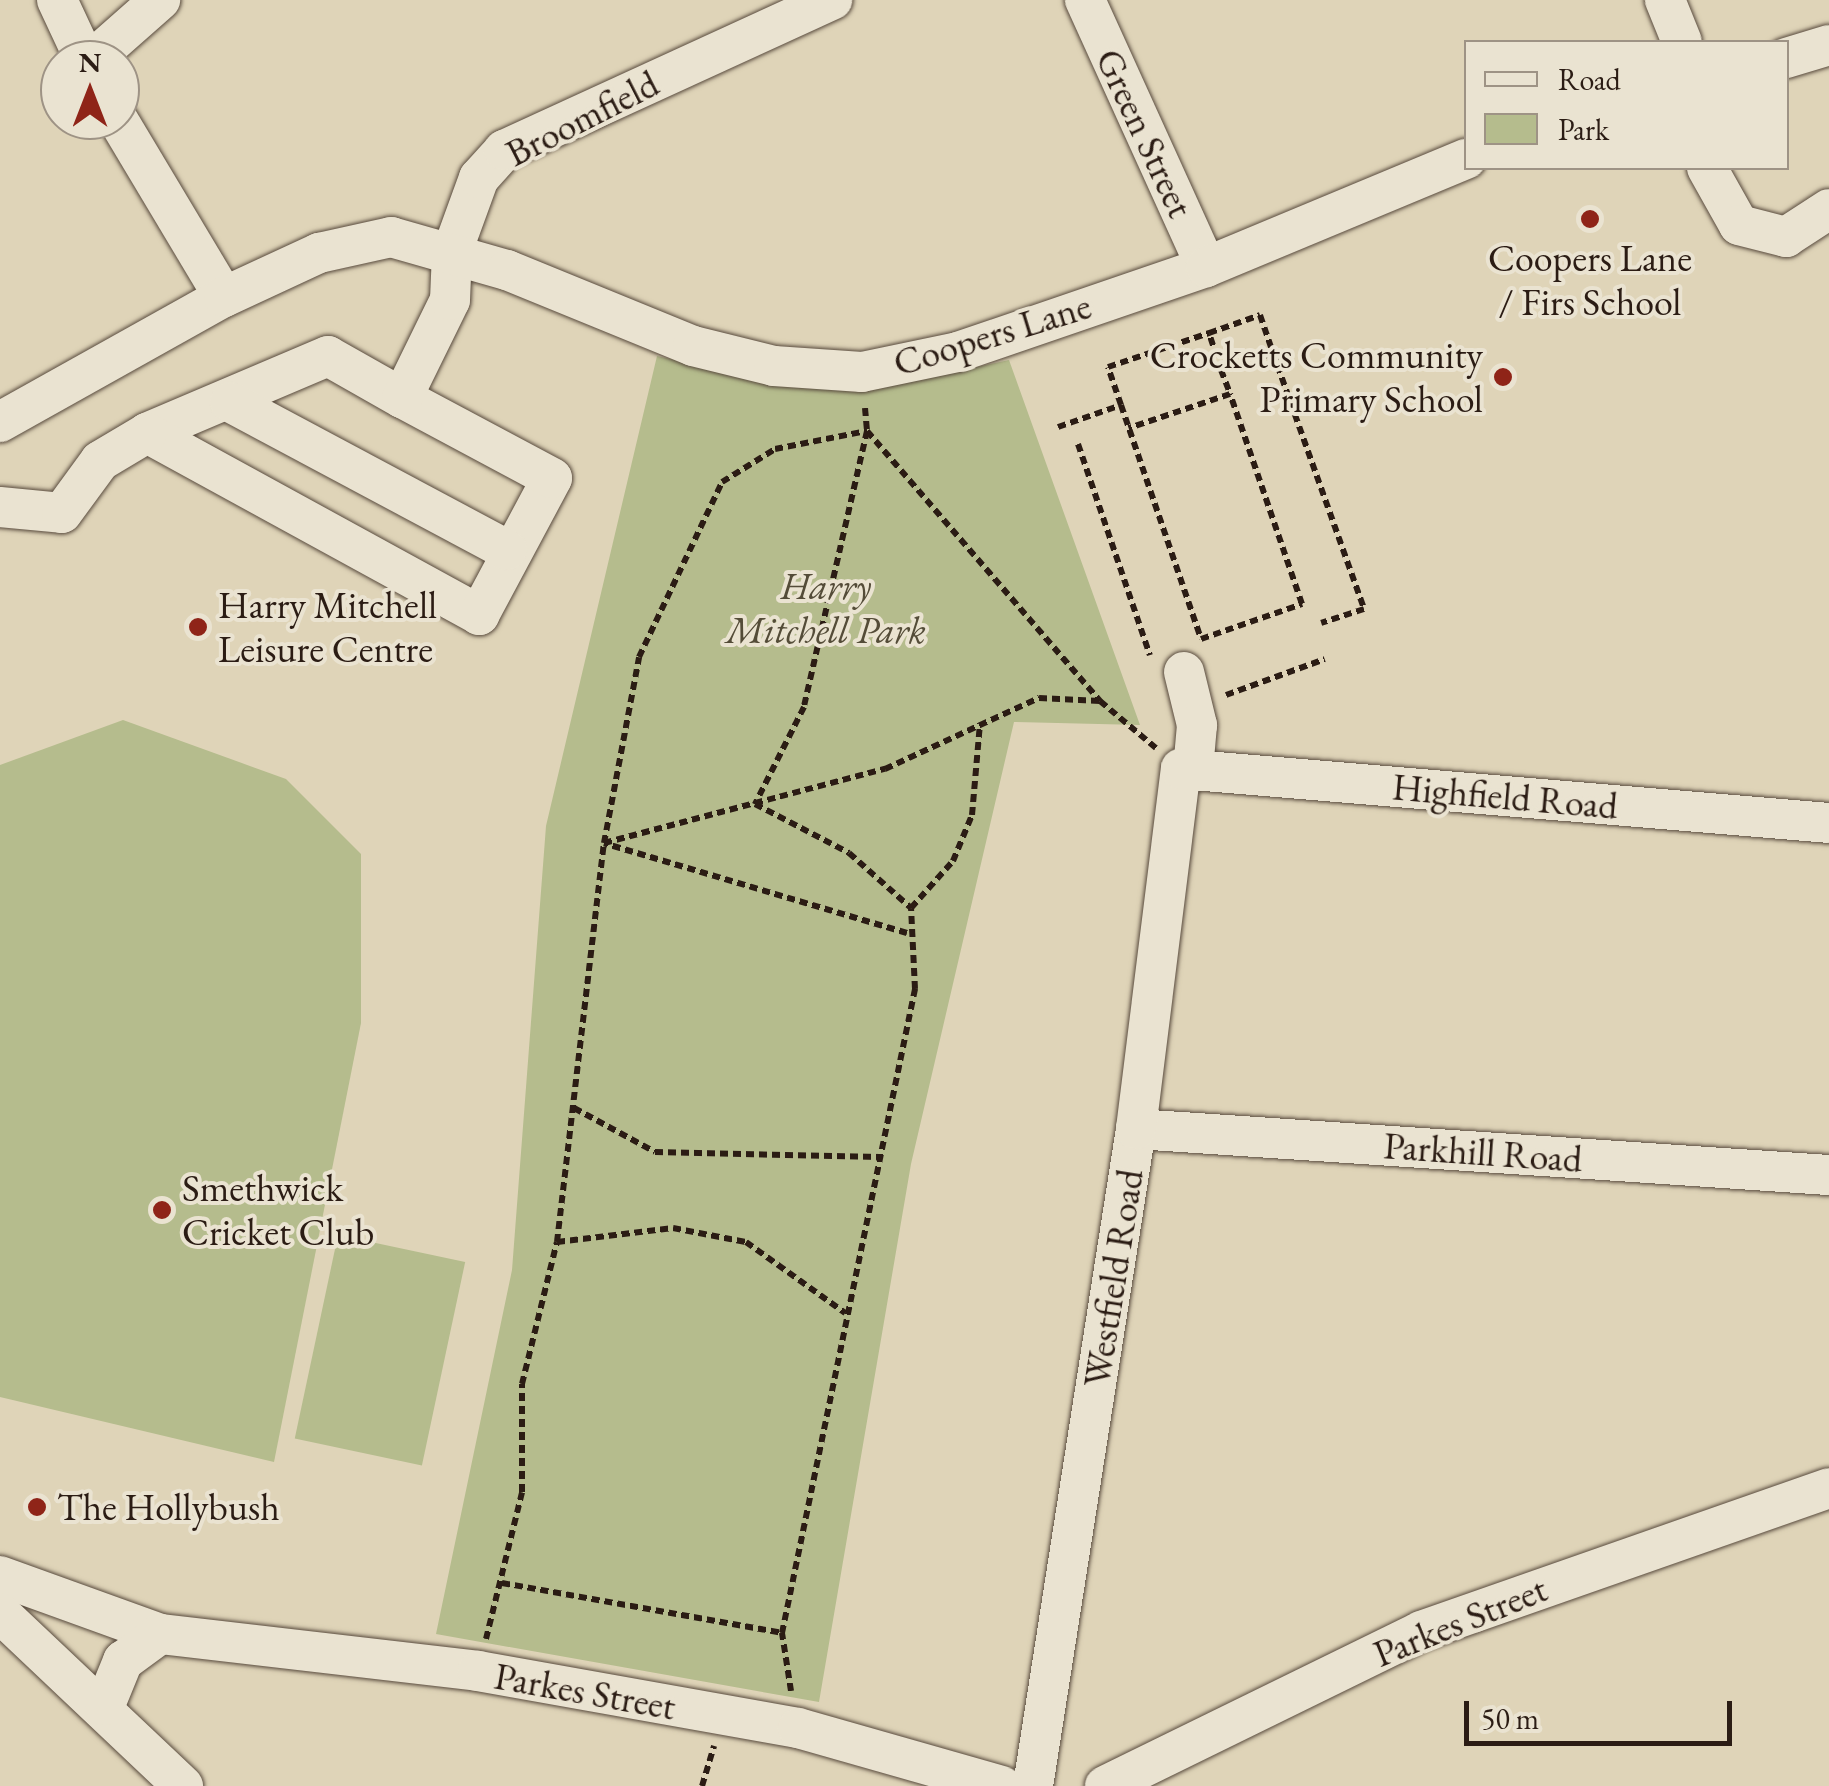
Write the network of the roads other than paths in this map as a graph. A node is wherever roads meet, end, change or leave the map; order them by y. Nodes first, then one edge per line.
1 (57, 0) edge
2 (160, 0) edge
3 (832, 0) edge
4 (1085, 0) edge
5 (1666, 0) edge
6 (78, 40) edge
7 (112, 40) edge
8 (1681, 40) edge
9 (1829, 45) edge
10 (1789, 57) edge
11 (130, 140) edge
12 (1464, 160) edge
13 (1709, 170) edge
14 (1829, 208) edge
15 (452, 252) junction
16 (1206, 266) junction
17 (224, 298) junction
18 (402, 398) junction
19 (230, 402) junction
20 (0, 422) edge
21 (147, 432) junction
22 (0, 507) edge
23 (507, 550) junction
24 (1177, 683) road end
25 (1187, 770) junction
26 (1829, 824) edge
27 (1136, 1128) junction
28 (1829, 1175) edge
29 (1829, 1488) edge
30 (0, 1576) edge
31 (0, 1613) edge
32 (160, 1634) junction
33 (105, 1705) junction
34 (159, 1778) edge
35 (1002, 1786) edge
36 (1033, 1786) edge
37 (1105, 1786) edge

1 - 6 street
2 - 7 street
3 - 15 street, Broomfield
4 - 16 street, Green Street
5 - 8 street
9 - 10 street
11 - 17 street
12 - 16 street, Coopers Lane
13 - 14 street
15 - 16 street, Coopers Lane
15 - 17 street
15 - 18 street, Broomfield
17 - 20 street
18 - 19 street
18 - 23 street
19 - 21 street
19 - 23 street
21 - 22 street
21 - 23 street
24 - 25 street, Westfield Road
25 - 26 street, Highfield Road
25 - 27 street, Westfield Road
27 - 28 street, Parkhill Road
27 - 36 street, Westfield Road
29 - 37 street, Parkes Street
30 - 32 street, Parkes Street
31 - 33 street
32 - 33 street
32 - 35 street, Parkes Street
33 - 34 street

